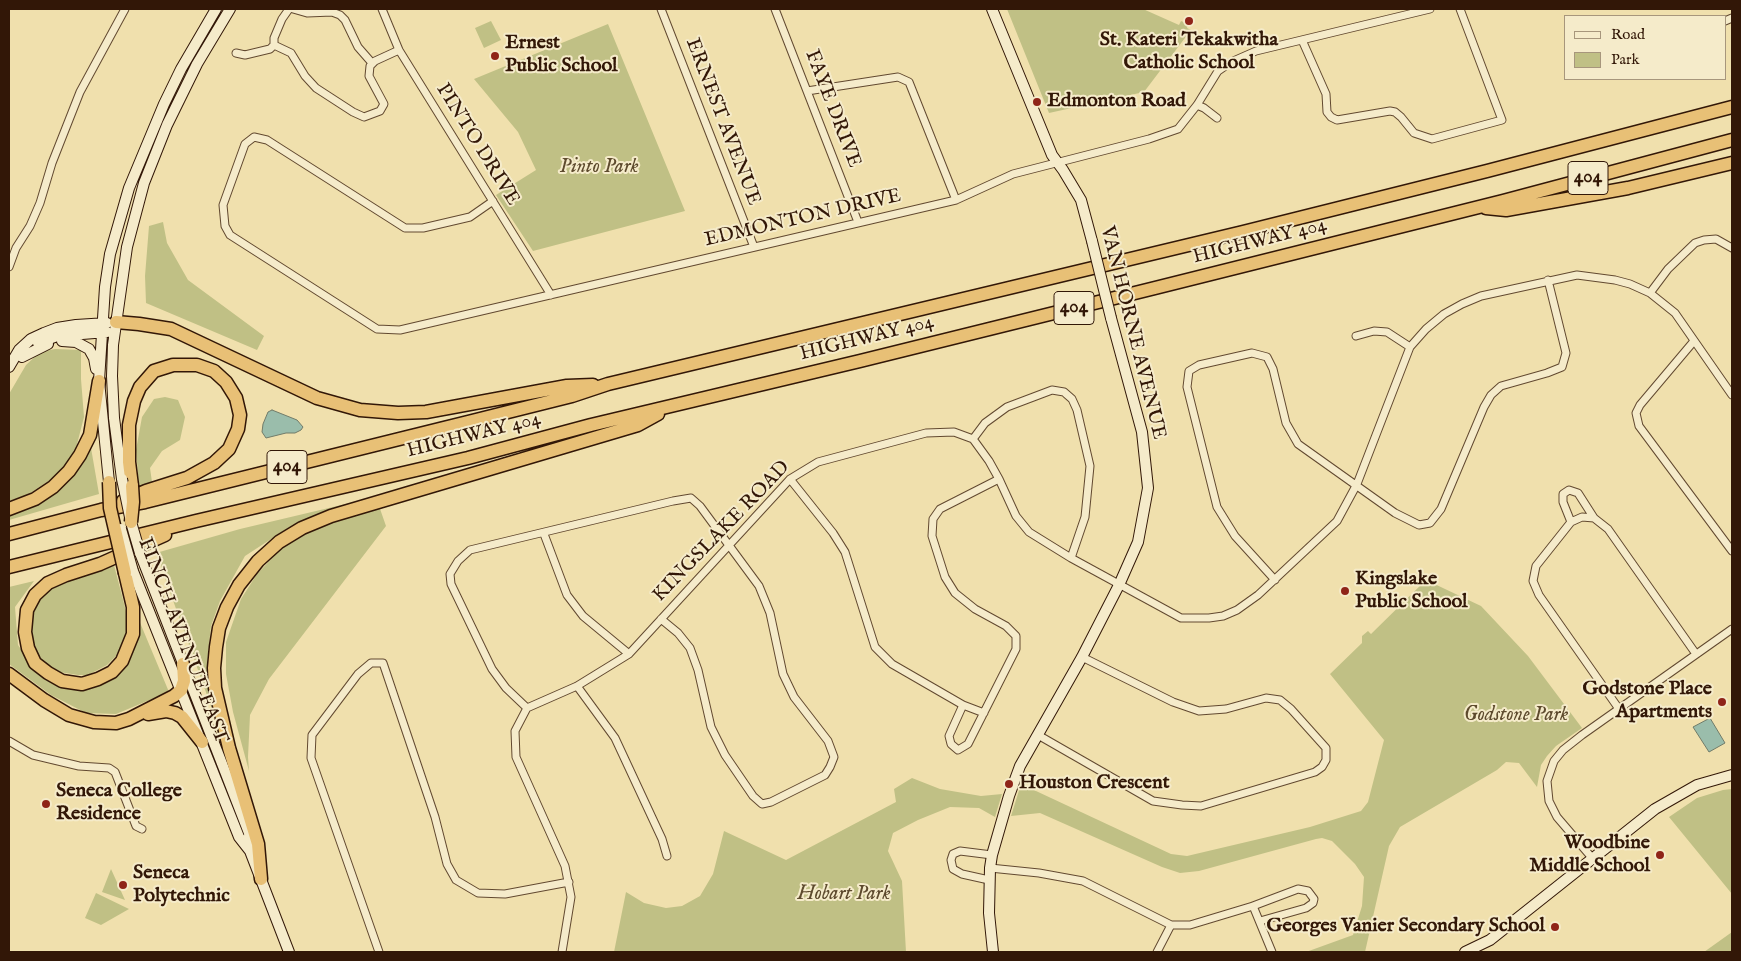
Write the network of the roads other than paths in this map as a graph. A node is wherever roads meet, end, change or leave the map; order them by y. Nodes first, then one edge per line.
1 (125, 9) edge
2 (216, 9) edge
3 (230, 9) edge
4 (289, 9) edge
5 (293, 9) edge
6 (382, 9) edge
7 (660, 9) edge
8 (775, 9) edge
9 (992, 9) edge
10 (1430, 9) edge
11 (1460, 9) edge
12 (1302, 40) junction
13 (274, 45) junction
14 (399, 50) junction
15 (236, 52) dead end
16 (372, 63) junction
17 (807, 91) junction
18 (1197, 106) junction
19 (1732, 107) edge
20 (1217, 118) dead end
21 (1732, 140) edge
22 (1732, 146) edge
23 (1701, 148) junction
24 (1057, 162) junction
25 (1732, 162) edge
26 (956, 200) junction
27 (493, 202) junction
28 (1476, 207) junction
29 (858, 222) junction
30 (754, 246) junction
31 (1732, 248) edge
32 (9, 267) edge
33 (1548, 280) junction
34 (1650, 293) junction
35 (551, 294) junction
36 (115, 327) junction
37 (102, 328) junction
38 (1356, 336) dead end
39 (1694, 341) junction
40 (1410, 347) junction
41 (22, 357) junction
42 (9, 367) edge
43 (99, 381) junction
44 (608, 384) junction
45 (1732, 394) edge
46 (671, 407) junction
47 (973, 440) junction
48 (790, 479) junction
49 (999, 479) junction
50 (121, 483) junction
51 (1356, 484) junction
52 (9, 508) edge
53 (100, 510) junction
54 (1594, 518) junction
55 (196, 521) junction
56 (131, 522) joint
57 (1571, 522) junction
58 (9, 534) edge
59 (544, 534) junction
60 (730, 545) junction
61 (1732, 551) edge
62 (1071, 558) junction
63 (9, 567) edge
64 (129, 572) junction
65 (1275, 580) junction
66 (1119, 585) junction
67 (661, 619) junction
68 (1732, 629) edge
69 (629, 654) junction
70 (1696, 654) junction
71 (1082, 657) junction
72 (183, 664) junction
73 (9, 674) edge
74 (577, 686) junction
75 (181, 690) junction
76 (963, 705) junction
77 (527, 708) junction
78 (1619, 709) junction
79 (984, 713) junction
80 (129, 719) junction
81 (1038, 735) junction
82 (9, 741) edge
83 (202, 742) junction
84 (1732, 774) edge
85 (142, 829) dead end
86 (250, 851) junction
87 (992, 855) junction
88 (667, 856) dead end
89 (1593, 859) junction
90 (990, 868) junction
91 (261, 879) junction
92 (989, 880) junction
93 (569, 882) junction
94 (1253, 906) junction
95 (1260, 921) junction
96 (1171, 925) junction
97 (289, 952) edge
98 (379, 952) edge
99 (562, 952) edge
100 (993, 952) edge
101 (1157, 952) edge
102 (1272, 952) edge
103 (1465, 952) edge

1 - 32 street
2 - 37 main road
3 - 36 main road
4 - 13 street
5 - 16 street
6 - 14 street, PINTO DRIVE
7 - 30 street, ERNEST AVENUE
8 - 17 street, FAYE DRIVE
9 - 24 main road, VAN HORNE AVENUE
10 - 12 street
11 - 12 street
12 - 18 street
13 - 15 street
13 - 16 street
14 - 16 street
14 - 27 street, PINTO DRIVE
17 - 26 street
17 - 29 street, FAYE DRIVE
18 - 20 street
18 - 24 street
19 - 44 highway, HIGHWAY 404 / 404
21 - 23 highway, HIGHWAY 404 / 404
22 - 23 highway
23 - 28 highway, HIGHWAY 404 / 404
24 - 26 street, EDMONTON DRIVE
24 - 66 main road, VAN HORNE AVENUE, bridge
25 - 28 highway
26 - 29 street, EDMONTON DRIVE
27 - 35 street, PINTO DRIVE
27 - 35 street, EDMONTON DRIVE
28 - 46 highway, HIGHWAY 404 / 404
29 - 30 street, EDMONTON DRIVE
30 - 35 street, EDMONTON DRIVE
31 - 34 street
33 - 34 street
33 - 40 street
33 - 51 street
34 - 39 street
36 - 37 main road
36 - 44 highway
36 - 50 main road
37 - 41 main road
37 - 42 main road
37 - 43 main road
38 - 40 street
39 - 45 street
39 - 61 street
40 - 51 street
41 - 42 main road
41 - 43 main road
43 - 50 main road
43 - 52 highway
44 - 53 highway, HIGHWAY 404 / 404
46 - 55 highway, HIGHWAY 404 / 404
46 - 91 highway
47 - 48 street, KINGSLAKE ROAD
47 - 49 street
47 - 62 street
48 - 60 street, KINGSLAKE ROAD
48 - 76 street
49 - 62 street
49 - 79 street
50 - 53 highway
50 - 56 highway, bridge
50 - 64 highway, bridge
51 - 65 street
51 - 65 street
53 - 58 highway, HIGHWAY 404 / 404
54 - 57 street
54 - 57 street
54 - 70 street
55 - 63 highway, HIGHWAY 404 / 404
55 - 64 highway
56 - 72 main road, FINCH AVENUE EAST, bridge
57 - 78 street
59 - 60 street
59 - 69 street
59 - 77 street
60 - 67 street, KINGSLAKE ROAD
60 - 67 street
62 - 66 street
64 - 75 main road, FINCH AVENUE EAST
65 - 66 street
66 - 71 main road, VAN HORNE AVENUE
67 - 69 street, KINGSLAKE ROAD
68 - 70 street
69 - 74 street, KINGSLAKE ROAD
70 - 78 street
71 - 81 main road, VAN HORNE AVENUE
71 - 81 street
72 - 75 highway
72 - 86 main road, FINCH AVENUE EAST
73 - 80 highway
74 - 77 street, KINGSLAKE ROAD
74 - 88 street
75 - 80 highway
75 - 83 main road, FINCH AVENUE EAST
76 - 79 street
76 - 79 street
77 - 93 street
78 - 89 street
80 - 83 highway
81 - 87 main road, VAN HORNE AVENUE
82 - 85 street
83 - 86 main road, FINCH AVENUE EAST
84 - 89 main road
86 - 91 main road, FINCH AVENUE EAST
87 - 90 main road, VAN HORNE AVENUE
87 - 92 street
89 - 103 main road
90 - 92 main road, VAN HORNE AVENUE
90 - 96 street
91 - 97 main road, FINCH AVENUE EAST
92 - 100 main road, VAN HORNE AVENUE
93 - 98 street
93 - 99 street
94 - 95 street
94 - 95 street
94 - 96 street
95 - 102 street
96 - 101 street

